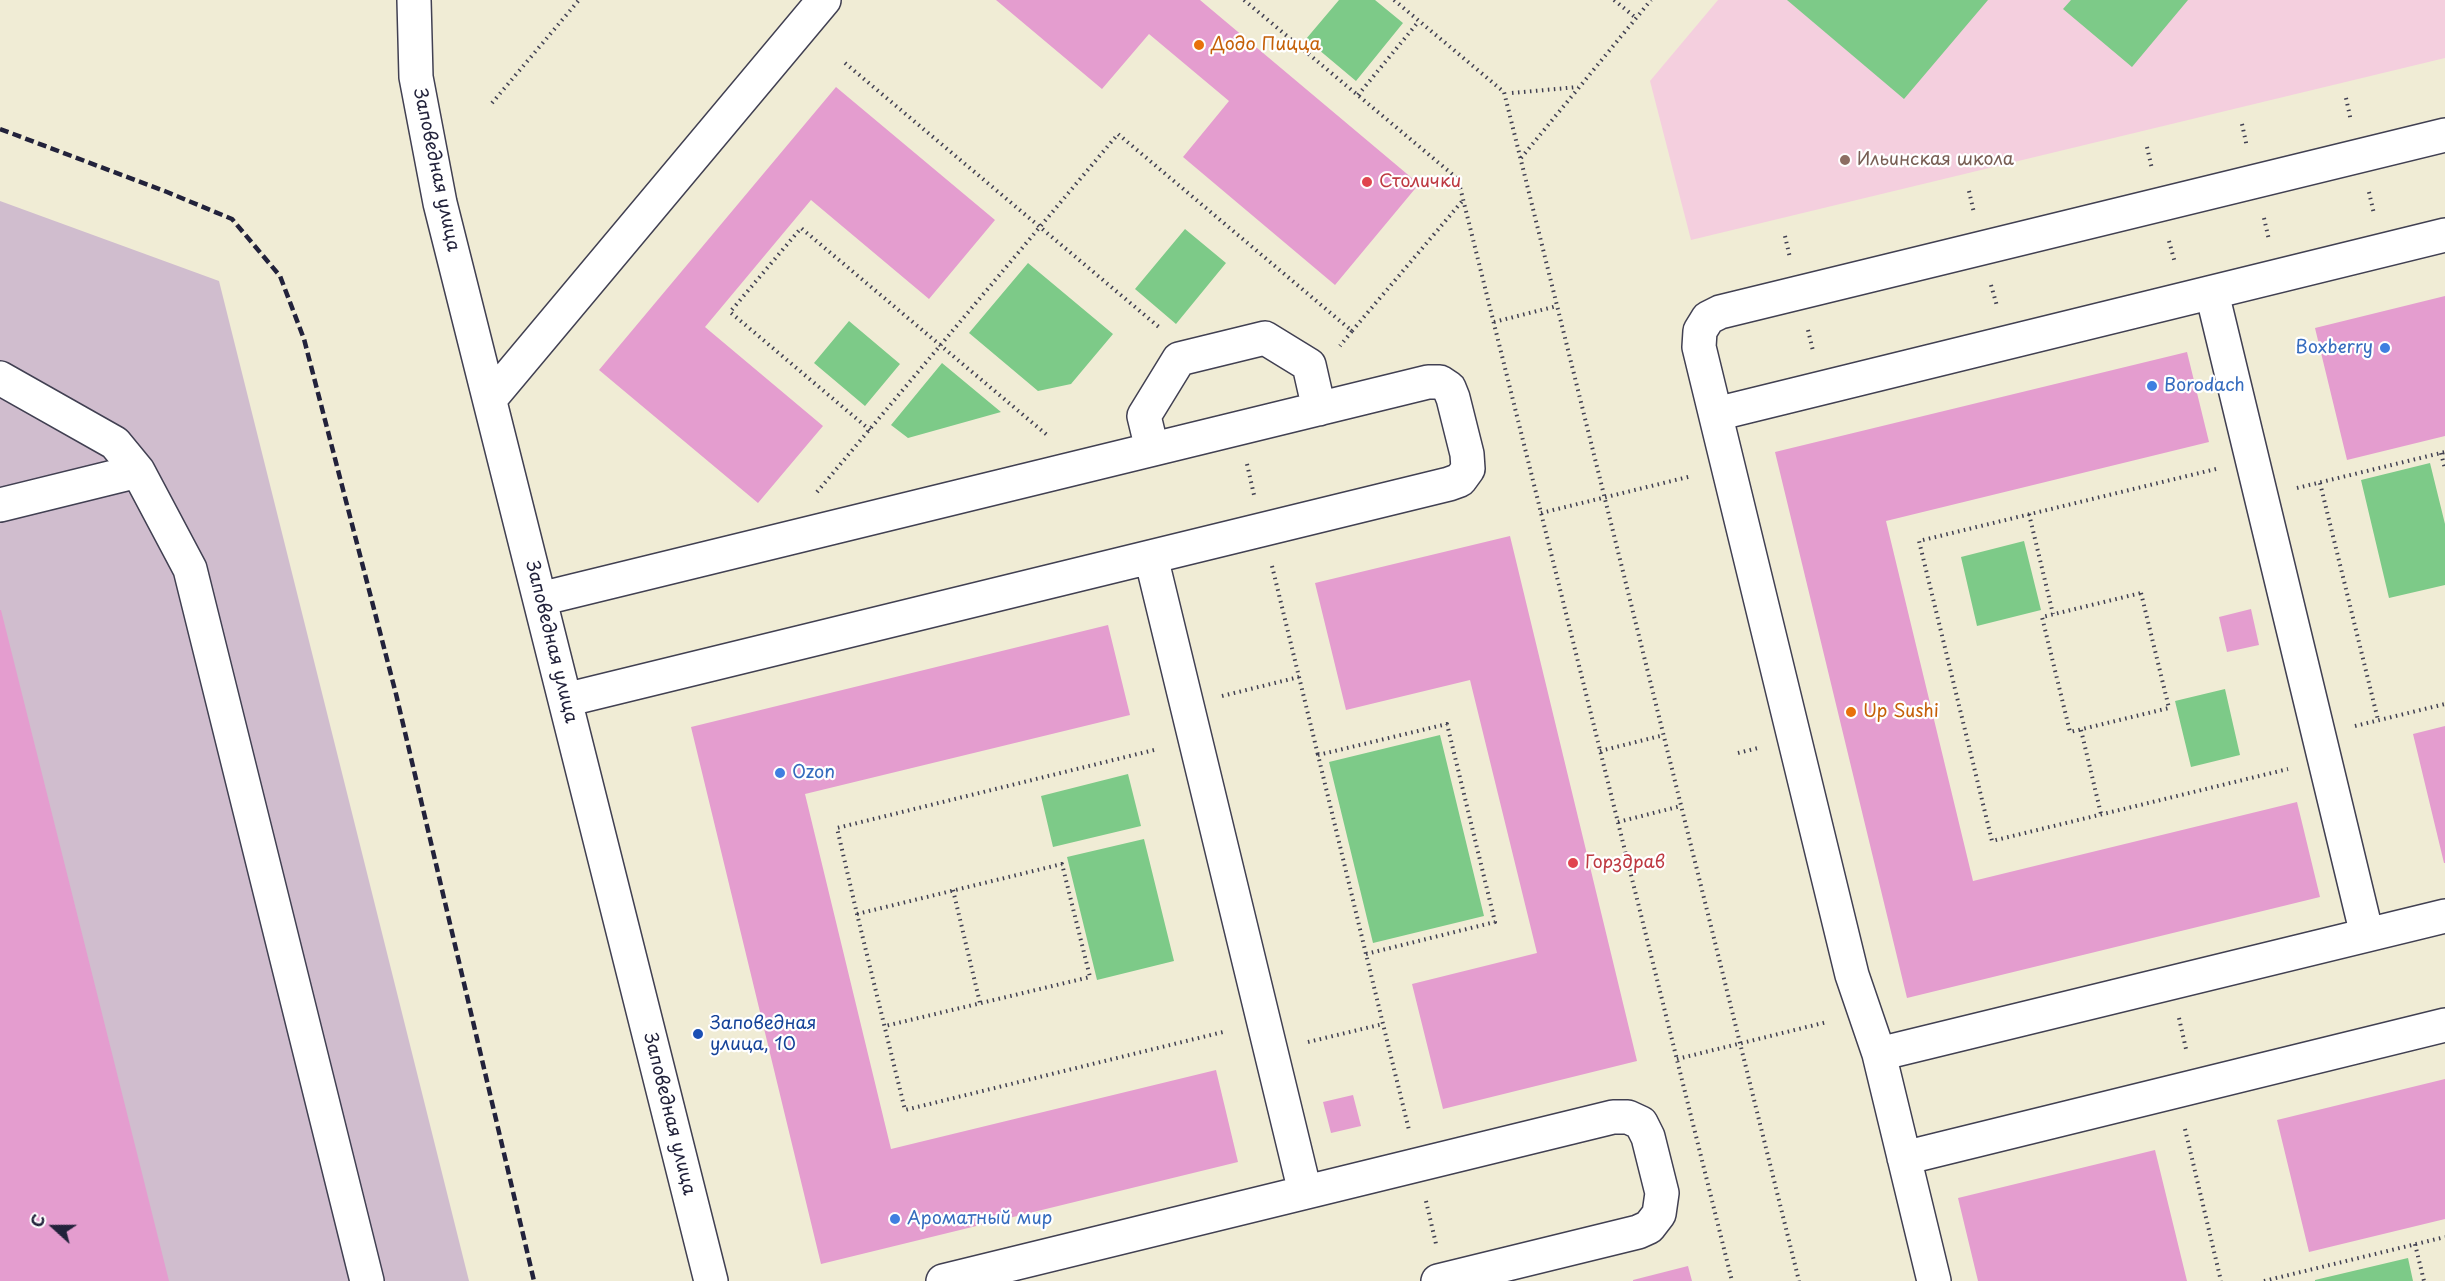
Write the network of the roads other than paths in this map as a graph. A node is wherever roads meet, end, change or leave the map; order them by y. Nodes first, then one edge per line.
1 (414, 0) edge
2 (824, 0) edge
3 (2445, 135) edge
4 (2445, 235) edge
5 (2212, 293) junction
6 (0, 378) edge
7 (489, 399) junction
8 (1319, 409) junction
9 (1716, 414) junction
10 (1152, 449) junction
11 (138, 471) junction
12 (0, 505) edge
13 (1151, 557) junction
14 (540, 599) junction
15 (565, 700) junction
16 (2445, 916) edge
17 (2367, 935) junction
18 (2445, 1025) edge
19 (1879, 1054) junction
20 (1904, 1158) junction
21 (1305, 1192) junction
22 (367, 1281) edge
23 (711, 1281) edge
24 (943, 1281) edge
25 (1438, 1281) edge
26 (1934, 1281) edge

1 - 7 street, Заповедная улица
2 - 7 street
3 - 9 street
4 - 5 street
5 - 9 street
5 - 17 street
6 - 11 street
7 - 14 street, Заповедная улица
8 - 10 street
8 - 10 street
8 - 13 street
9 - 19 street
10 - 14 street
11 - 12 street
11 - 22 street
13 - 15 street
13 - 21 street
14 - 15 street, Заповедная улица
15 - 23 street, Заповедная улица
16 - 17 street
17 - 19 street
18 - 20 street
19 - 20 street
20 - 26 street
21 - 24 street
21 - 25 street

